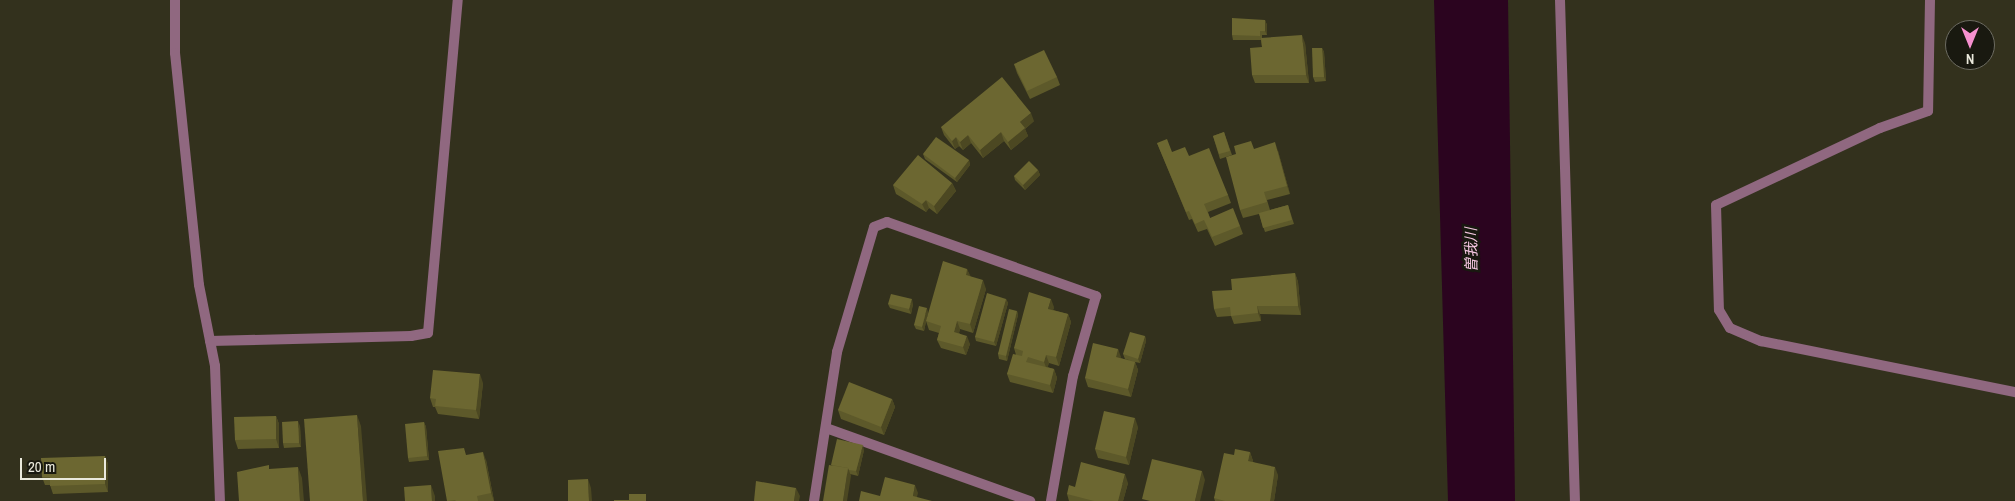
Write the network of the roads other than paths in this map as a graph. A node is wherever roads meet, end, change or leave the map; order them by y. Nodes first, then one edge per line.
1 (176, 0) edge
2 (458, 0) edge
3 (1560, 0) edge
4 (1930, 0) edge
5 (210, 341) junction
6 (2015, 392) edge
7 (826, 428) junction
8 (220, 501) edge
9 (814, 501) edge
10 (1030, 501) edge
11 (1051, 501) edge
12 (1575, 501) edge

1 - 5 street
2 - 5 street
3 - 12 street
4 - 6 street
5 - 8 street
7 - 9 street
7 - 10 street
7 - 11 street

